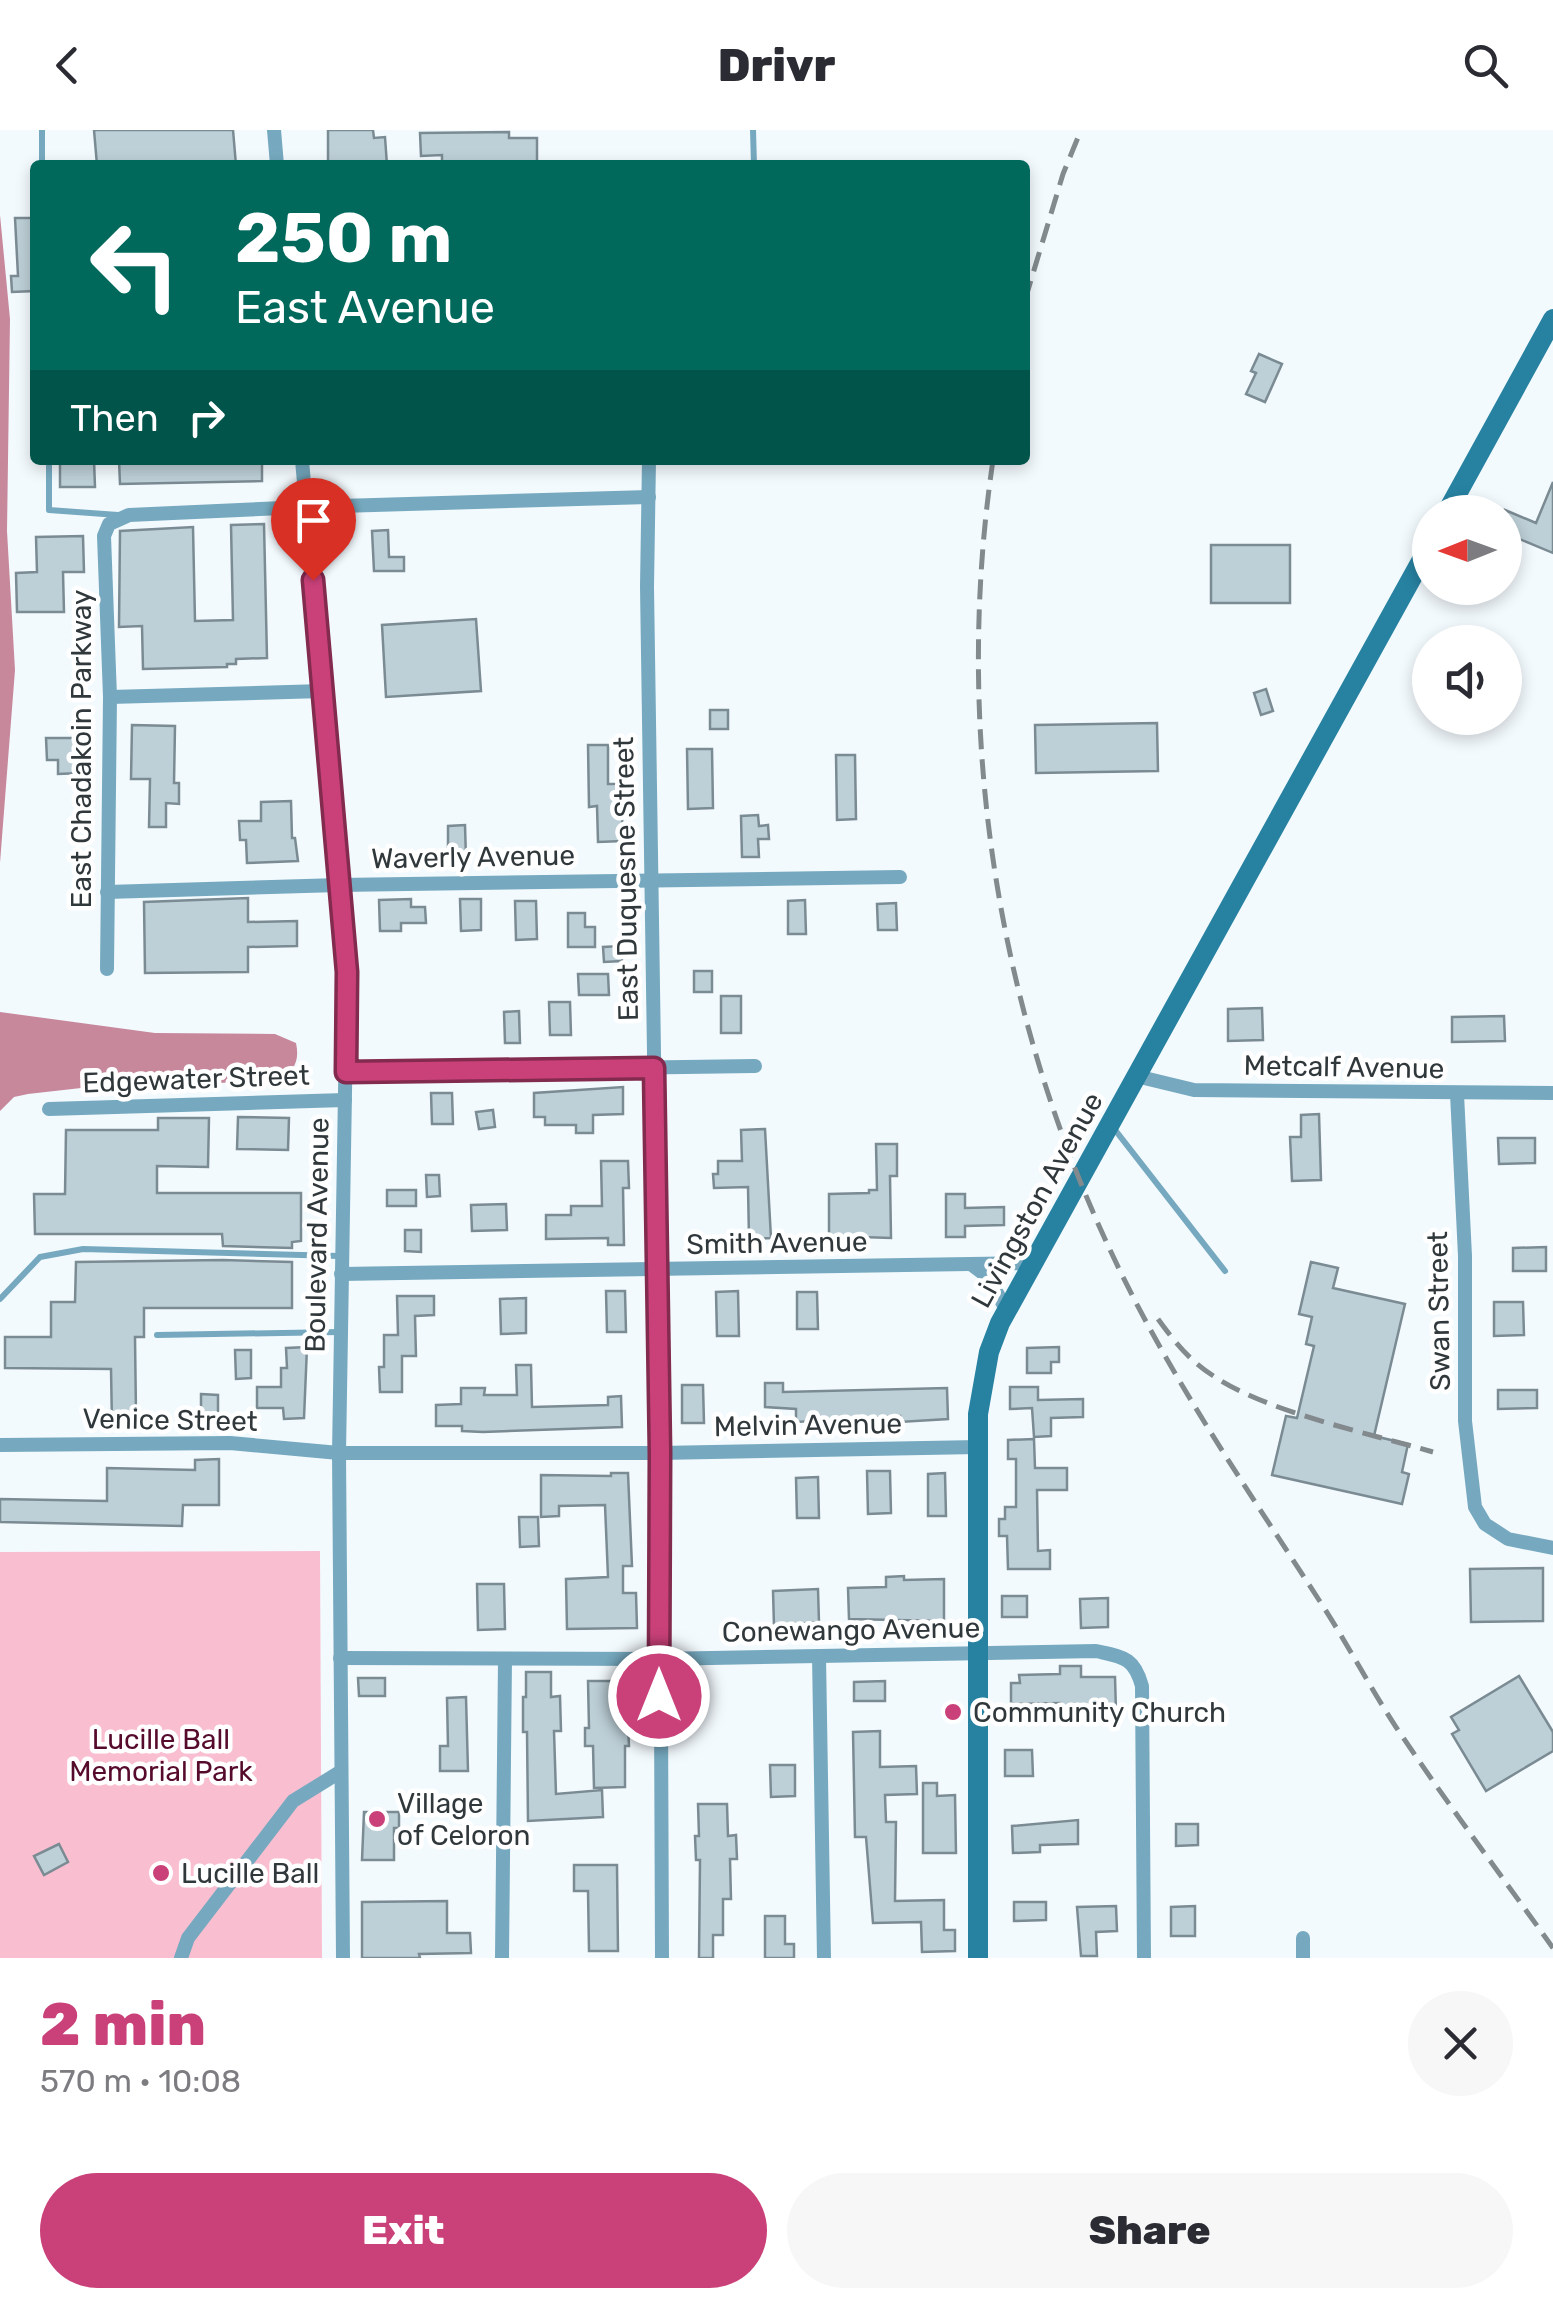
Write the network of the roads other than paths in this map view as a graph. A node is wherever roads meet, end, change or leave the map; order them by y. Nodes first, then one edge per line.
1 (42, 130) edge
2 (274, 130) edge
3 (753, 130) edge
4 (42, 160) edge
5 (276, 160) edge
6 (754, 160) edge
7 (1553, 318) edge
8 (49, 465) edge
9 (302, 465) edge
10 (648, 465) edge
11 (1457, 495) edge
12 (649, 497) junction
13 (306, 506) junction
14 (129, 516) junction
15 (1412, 577) edge
16 (323, 691) junction
17 (110, 696) junction
18 (900, 877) dead end
19 (651, 879) junction
20 (339, 885) junction
21 (107, 892) junction
22 (108, 969) dead end
23 (756, 1066) dead end
24 (654, 1068) junction
25 (346, 1072) junction
26 (1136, 1076) junction
27 (1553, 1092) edge
28 (1457, 1094) junction
29 (345, 1100) junction
30 (49, 1109) dead end
31 (1110, 1124) junction
32 (342, 1256) junction
33 (1033, 1263) junction
34 (972, 1264) junction
35 (658, 1271) junction
36 (1225, 1271) dead end
37 (342, 1274) junction
38 (0, 1298) edge
39 (1007, 1311) junction
40 (340, 1332) junction
41 (158, 1335) dead end
42 (0, 1445) edge
43 (978, 1447) junction
44 (339, 1453) junction
45 (660, 1453) junction
46 (1553, 1548) edge
47 (978, 1653) junction
48 (819, 1656) junction
49 (340, 1658) junction
50 (658, 1658) junction
51 (504, 1659) junction
52 (340, 1772) junction
53 (1303, 1938) dead end
54 (181, 1958) edge
55 (342, 1958) edge
56 (502, 1958) edge
57 (662, 1958) edge
58 (824, 1958) edge
59 (978, 1958) edge
60 (1144, 1958) edge
61 (1303, 1958) edge

1 - 4 lane
2 - 5 street
3 - 6 lane
7 - 11 street
8 - 14 lane
9 - 13 street, Boulevard Avenue
10 - 12 street, East Duquesne Street
12 - 13 street
12 - 19 street, East Duquesne Street
13 - 14 street
13 - 16 street, Boulevard Avenue
14 - 17 street, East Chadakoin Parkway
15 - 26 street, Livingston Avenue
16 - 17 street
16 - 20 street, Boulevard Avenue
17 - 21 street, East Chadakoin Parkway
18 - 19 street, Waverly Avenue
19 - 20 street, Waverly Avenue
19 - 24 street, East Duquesne Street
20 - 21 street, Waverly Avenue
20 - 25 street, Boulevard Avenue
21 - 22 street, East Chadakoin Parkway
23 - 24 street
24 - 25 street
24 - 35 street, East Duquesne Street
25 - 29 street, Boulevard Avenue
26 - 28 street, Metcalf Avenue
26 - 31 street, Livingston Avenue
27 - 28 street, Metcalf Avenue
28 - 46 street, Swan Street
29 - 30 street, Edgewater Street
29 - 32 street, Boulevard Avenue
31 - 33 street, Livingston Avenue
31 - 36 lane
32 - 37 street, Boulevard Avenue
32 - 38 lane
33 - 34 street, Smith Avenue
33 - 39 street, Livingston Avenue
34 - 35 street, Smith Avenue
34 - 39 street
35 - 37 street, Smith Avenue
35 - 45 street, East Duquesne Street
37 - 40 street, Boulevard Avenue
39 - 43 street, Livingston Avenue
40 - 41 lane
40 - 44 street, Boulevard Avenue
42 - 44 street, Venice Street
43 - 45 street, Melvin Avenue
43 - 47 street, Livingston Avenue
44 - 45 street, Melvin Avenue
44 - 49 street, Boulevard Avenue
45 - 50 street, East Duquesne Street
47 - 48 street, Conewango Avenue
47 - 59 street, Livingston Avenue
47 - 60 street, Conewango Avenue
48 - 50 street, Conewango Avenue
48 - 58 street
49 - 51 street, Conewango Avenue
49 - 52 street, Boulevard Avenue
50 - 51 street, Conewango Avenue
50 - 57 street, East Duquesne Street
51 - 56 street
52 - 54 street
52 - 55 street, Boulevard Avenue
53 - 61 street

